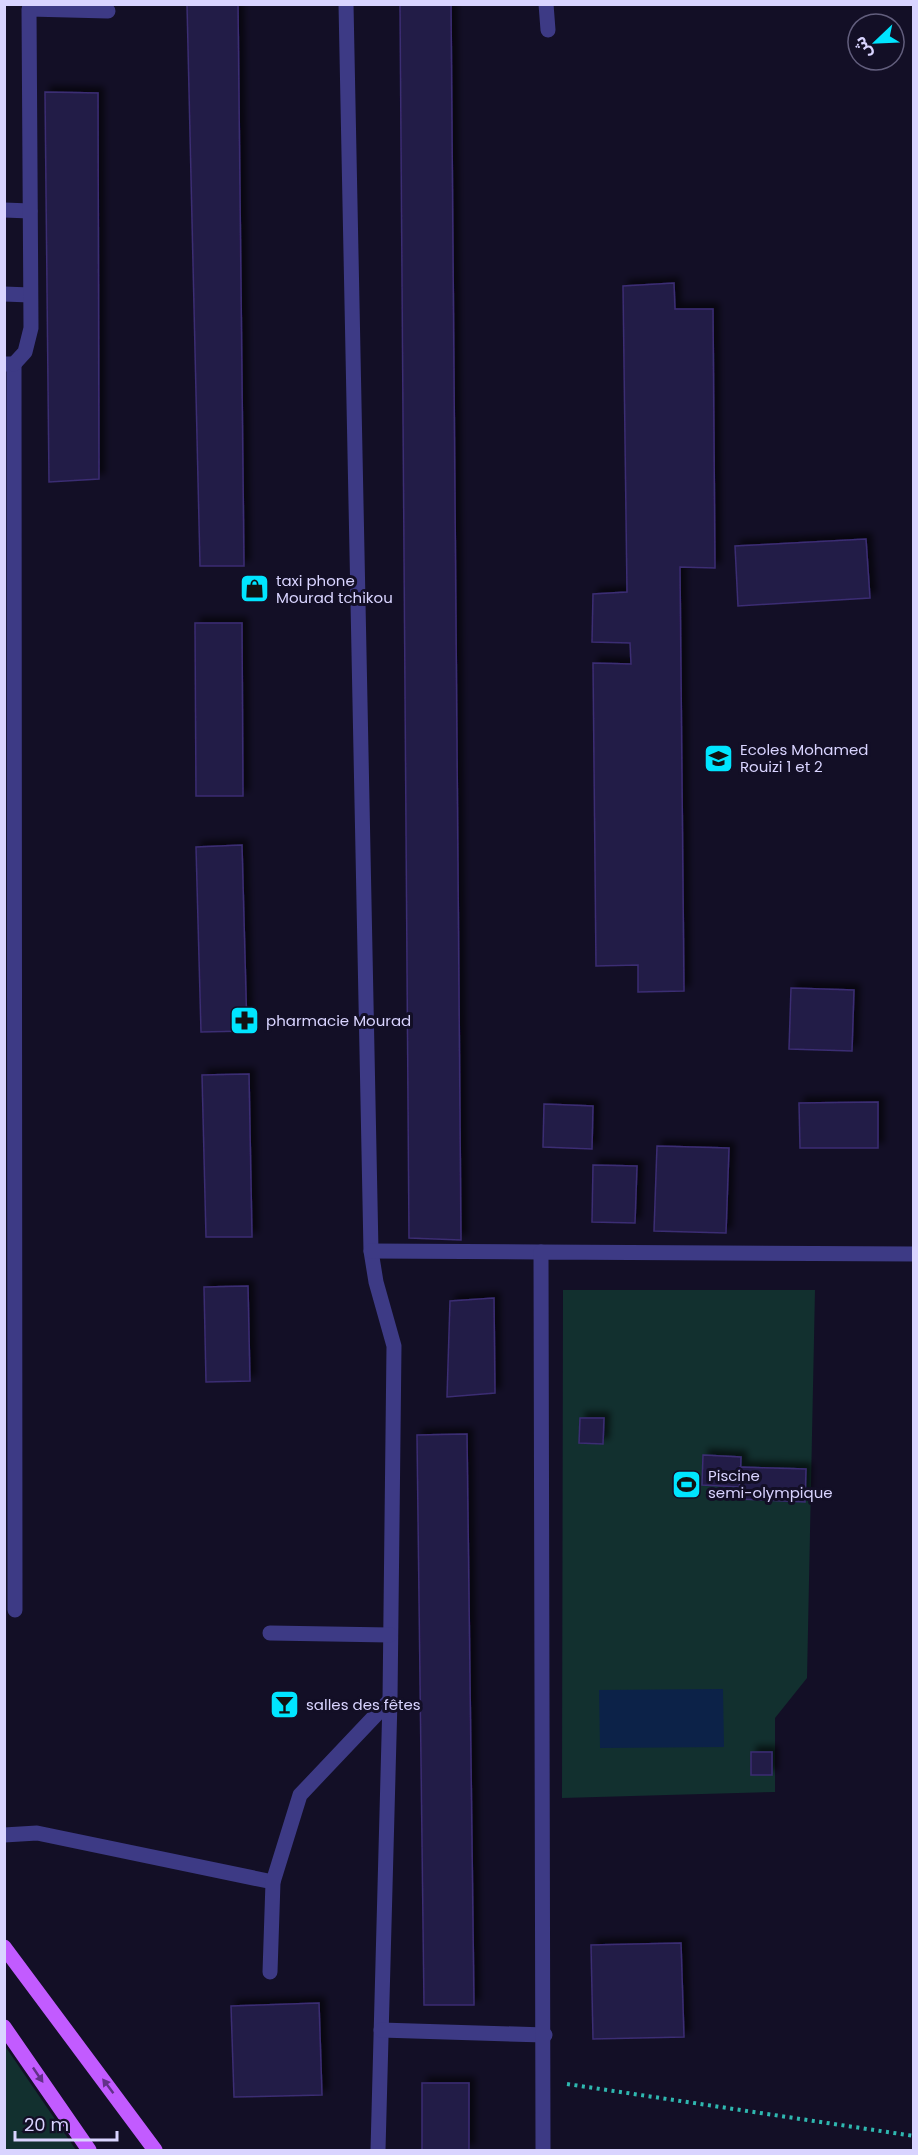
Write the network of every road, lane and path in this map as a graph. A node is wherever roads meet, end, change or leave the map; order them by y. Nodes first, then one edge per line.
1 (346, 4) edge
2 (546, 4) edge
3 (108, 11) dead end
4 (548, 30) dead end
5 (4, 210) edge
6 (30, 211) junction
7 (4, 294) edge
8 (30, 295) junction
9 (9, 364) edge
10 (371, 1251) junction
11 (541, 1252) junction
12 (914, 1254) edge
13 (15, 1610) dead end
14 (270, 1633) dead end
15 (390, 1635) junction
16 (390, 1700) junction
17 (4, 1835) edge
18 (273, 1882) junction
19 (4, 1947) edge
20 (270, 1972) dead end
21 (4, 2027) edge
22 (381, 2030) junction
23 (545, 2035) junction
24 (544, 2080) junction
25 (914, 2136) edge
26 (89, 2151) edge
27 (155, 2151) edge
28 (378, 2151) edge
29 (543, 2151) edge

1 - 10 street
2 - 4 street
3 - 6 street
5 - 6 street
6 - 8 street
7 - 8 street
8 - 9 street
9 - 13 street
10 - 11 street
10 - 15 street
11 - 12 street
11 - 23 street
14 - 15 street
15 - 16 street
16 - 18 street
16 - 22 street
17 - 18 street
18 - 20 street
27 -> 19 main road
21 -> 26 main road
22 - 23 street
22 - 28 street
23 - 24 street
24 - 25 path
24 - 29 street

